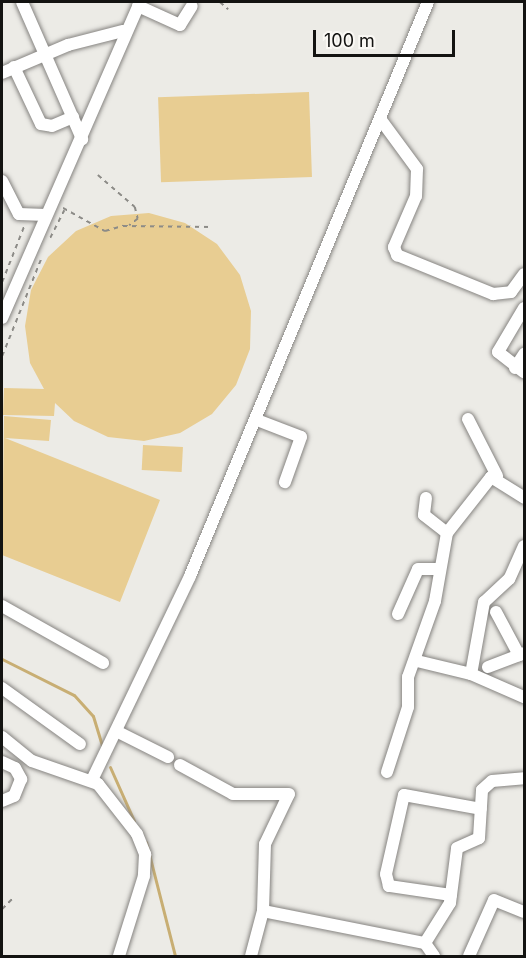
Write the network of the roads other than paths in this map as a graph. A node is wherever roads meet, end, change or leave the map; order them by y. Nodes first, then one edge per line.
1 (22, 2) edge
2 (428, 2) edge
3 (139, 4) edge
4 (192, 6) dead end
5 (123, 31) junction
6 (43, 54) junction
7 (14, 67) junction
8 (2, 73) edge
9 (73, 117) junction
10 (381, 120) junction
11 (82, 139) junction
12 (2, 181) edge
13 (46, 215) junction
14 (525, 274) edge
15 (525, 308) edge
16 (2, 318) edge
17 (525, 354) edge
18 (520, 370) edge
19 (468, 419) dead end
20 (257, 420) junction
21 (496, 476) junction
22 (285, 482) dead end
23 (426, 498) dead end
24 (525, 498) edge
25 (447, 533) junction
26 (525, 546) edge
27 (439, 569) junction
28 (2, 606) edge
29 (496, 612) dead end
30 (398, 614) dead end
31 (522, 654) edge
32 (417, 661) junction
33 (103, 663) dead end
34 (488, 667) dead end
35 (471, 674) junction
36 (2, 688) edge
37 (525, 697) edge
38 (118, 732) junction
39 (2, 737) edge
40 (80, 744) dead end
41 (27, 758) junction
42 (168, 758) dead end
43 (2, 762) edge
44 (180, 765) dead end
45 (387, 772) dead end
46 (19, 773) junction
47 (525, 778) edge
48 (92, 780) junction
49 (2, 801) edge
50 (480, 809) junction
51 (451, 896) junction
52 (263, 911) junction
53 (525, 912) edge
54 (425, 944) junction
55 (251, 956) edge
56 (119, 957) edge
57 (434, 957) edge
58 (470, 957) edge

1 - 6 street
2 - 10 street
3 - 4 street
3 - 5 street
5 - 6 street
5 - 11 street
6 - 7 street
6 - 9 street
7 - 8 street
7 - 9 street
9 - 11 street
10 - 14 street
10 - 20 street
11 - 13 street
12 - 13 street
13 - 16 street
15 - 18 street
17 - 18 street
19 - 21 street
20 - 22 street
20 - 38 street
21 - 24 street
21 - 25 street
23 - 25 street
25 - 27 street
26 - 35 street
27 - 30 street
27 - 32 street
28 - 33 street
29 - 31 street
31 - 34 street
32 - 35 street
32 - 45 street
35 - 37 street
36 - 40 street
38 - 42 street
38 - 48 street
39 - 41 street
41 - 46 street
41 - 48 street
43 - 46 street
44 - 52 street
46 - 49 street
47 - 50 street
48 - 56 street
50 - 51 street
50 - 51 street
51 - 54 street
52 - 54 street
52 - 55 street
53 - 58 street
54 - 57 street

